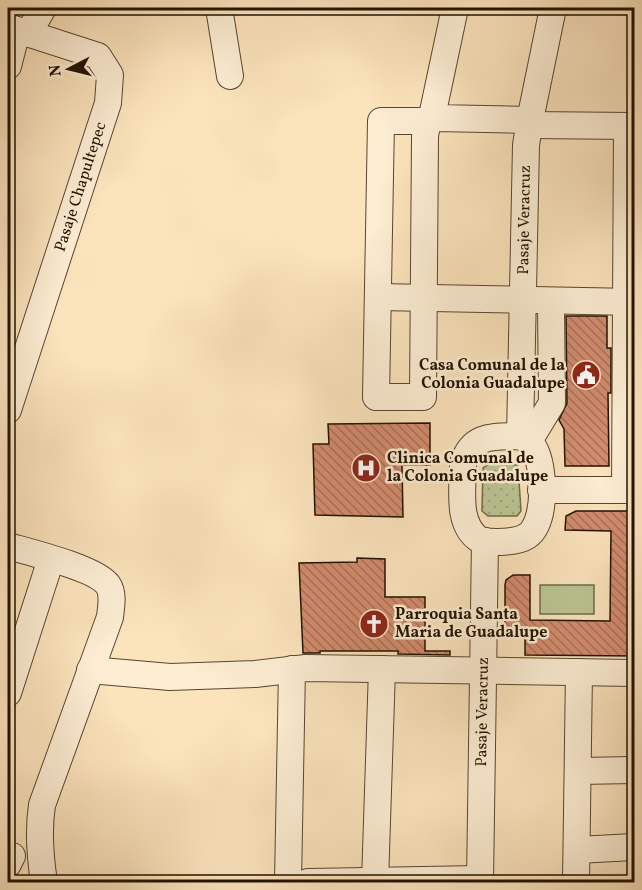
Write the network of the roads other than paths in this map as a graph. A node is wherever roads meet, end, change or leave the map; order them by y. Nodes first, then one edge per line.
1 (43, 8) edge
2 (219, 8) edge
3 (455, 8) edge
4 (553, 8) edge
5 (18, 31) edge
6 (8, 66) edge
7 (230, 76) dead end
8 (430, 121) junction
9 (529, 122) junction
10 (631, 126) edge
11 (378, 297) junction
12 (423, 297) junction
13 (523, 301) junction
14 (630, 302) edge
15 (551, 307) dead end
16 (8, 410) edge
17 (525, 438) junction
18 (541, 490) junction
19 (630, 490) edge
20 (485, 542) junction
21 (8, 546) edge
22 (51, 559) junction
23 (292, 669) junction
24 (382, 669) junction
25 (90, 670) junction
26 (483, 670) junction
27 (579, 672) junction
28 (634, 673) edge
29 (8, 693) edge
30 (634, 770) edge
31 (578, 771) junction
32 (634, 848) edge
33 (577, 850) junction
34 (480, 881) edge
35 (44, 882) edge
36 (288, 882) edge
37 (308, 882) edge
38 (375, 882) edge
39 (576, 882) edge

1 - 5 street
2 - 7 street
3 - 8 street
4 - 9 street, Pasaje Veracruz
5 - 6 street
5 - 16 street, Pasaje Chapultepec
8 - 9 street
8 - 11 street
8 - 12 street
9 - 10 street
9 - 13 street, Pasaje Veracruz
10 - 14 street
11 - 12 street
11 - 12 street
12 - 13 street
13 - 14 street
13 - 17 street, Pasaje Veracruz
14 - 19 street
15 - 17 street
17 - 18 street
17 - 20 street
18 - 19 street
18 - 20 street
20 - 26 street, Pasaje Veracruz
21 - 22 street
22 - 25 street
22 - 29 street
23 - 24 street
23 - 25 street
23 - 36 street
24 - 26 street
24 - 38 street
25 - 35 street
26 - 27 street
26 - 34 street, Pasaje Veracruz
27 - 28 street
27 - 31 street
30 - 31 street
31 - 33 street
32 - 33 street
33 - 39 street
34 - 38 street
37 - 38 street

